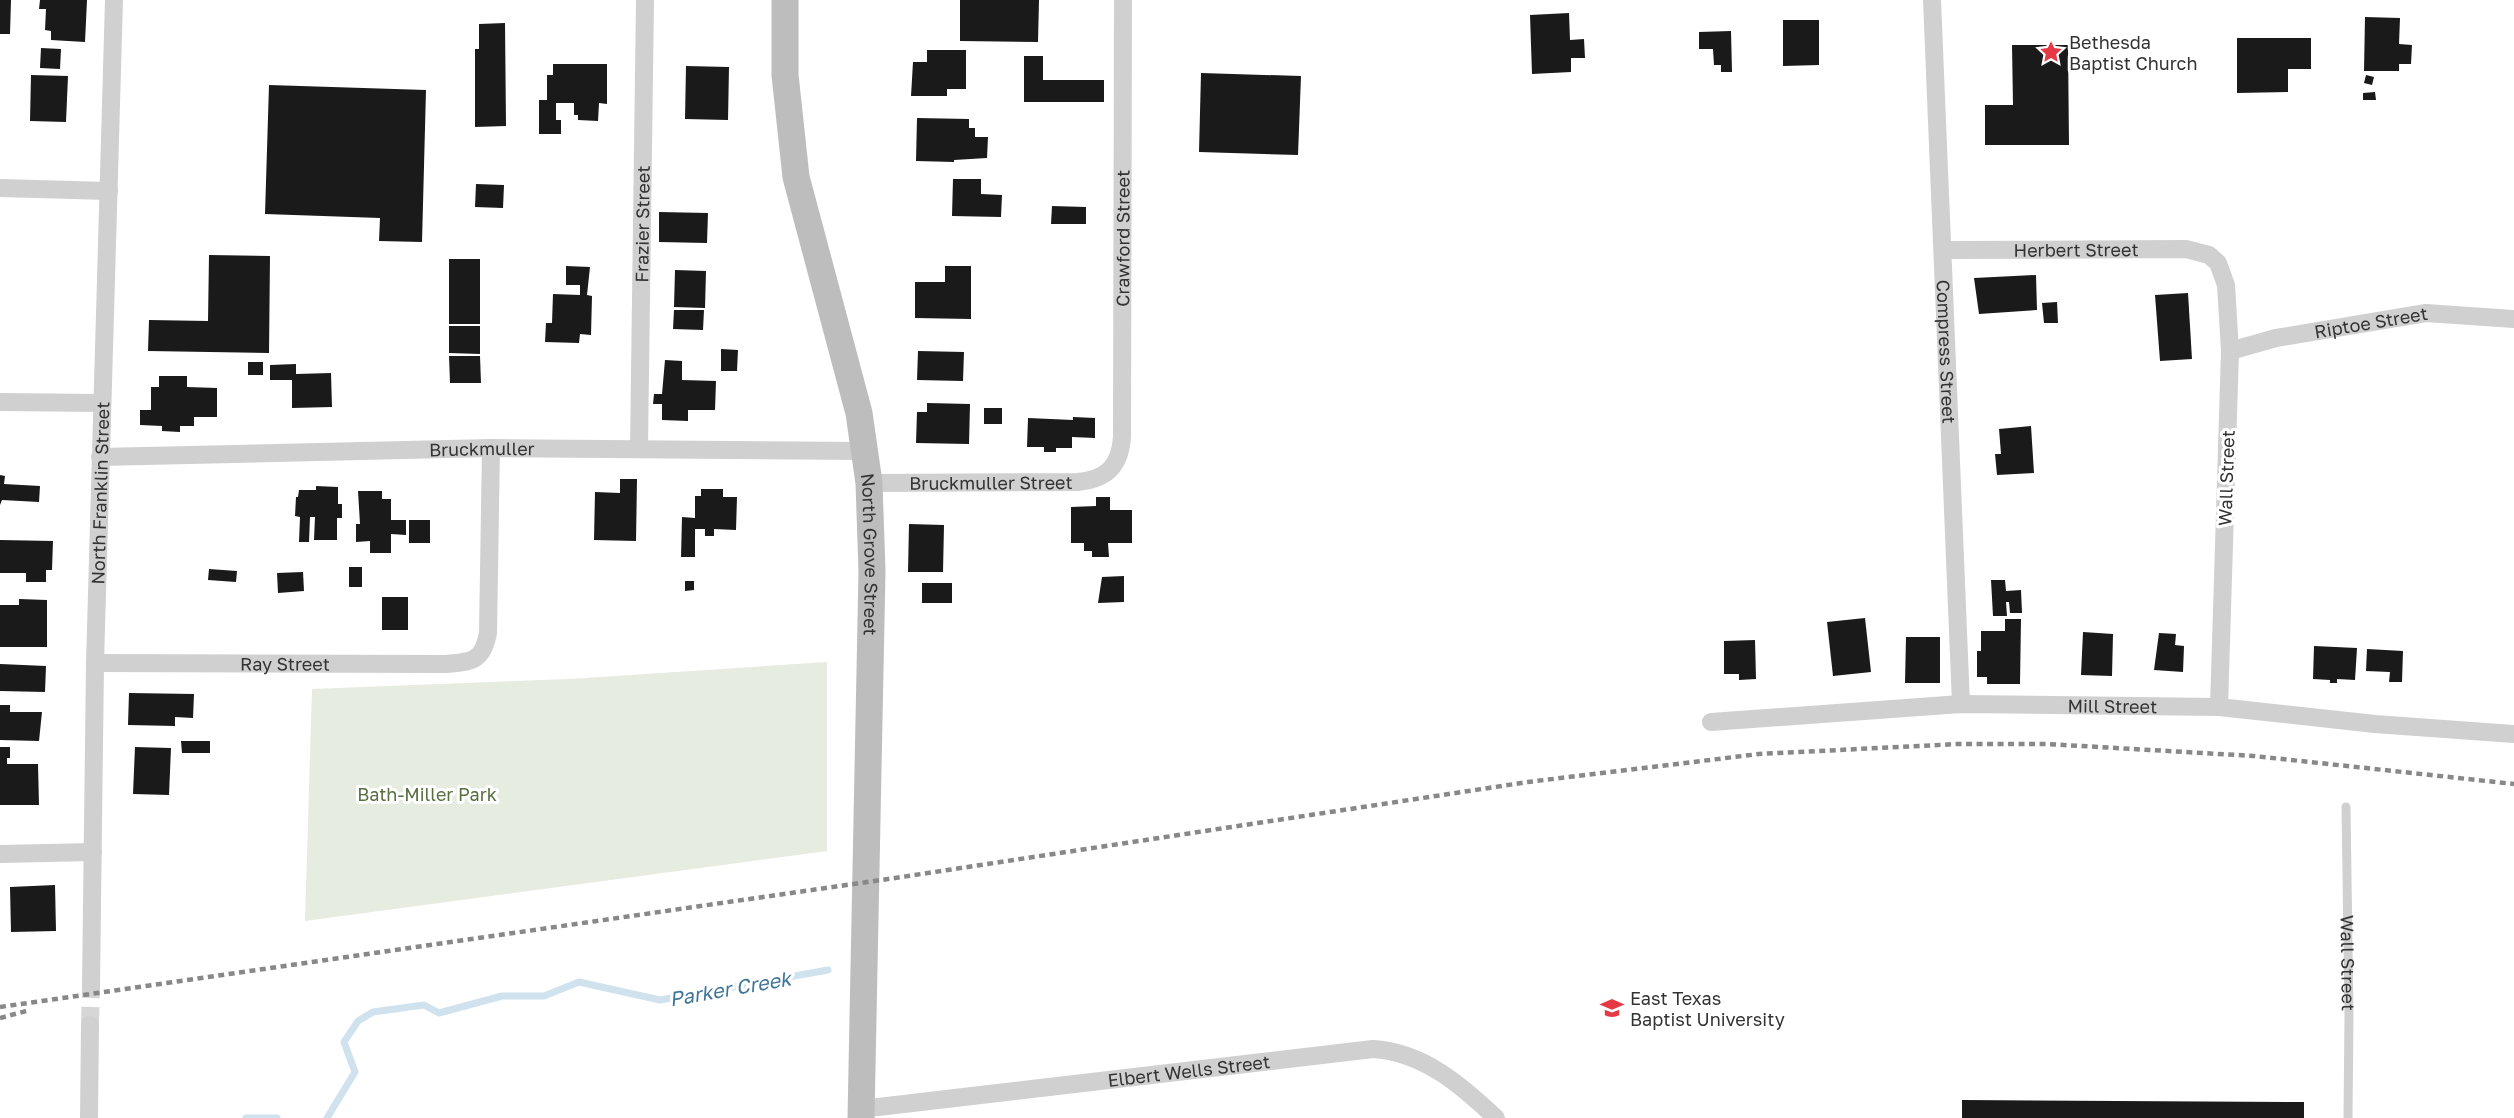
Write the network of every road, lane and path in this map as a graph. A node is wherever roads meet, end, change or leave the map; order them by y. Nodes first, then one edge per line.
1 (114, 0) edge
2 (645, 0) edge
3 (785, 0) edge
4 (1123, 0) edge
5 (1932, 0) edge
6 (0, 188) edge
7 (109, 191) junction
8 (1944, 250) junction
9 (2209, 255) joint
10 (2514, 319) edge
11 (2230, 351) junction
12 (0, 402) edge
13 (101, 403) junction
14 (491, 448) junction
15 (639, 448) junction
16 (865, 451) junction
17 (100, 457) junction
18 (1109, 472) joint
19 (869, 483) junction
20 (95, 663) junction
21 (1961, 704) junction
22 (2219, 707) junction
23 (1711, 722) dead end
24 (2514, 735) edge
25 (2346, 807) dead end
26 (93, 852) junction
27 (0, 854) edge
28 (91, 987) tunnel mouth
29 (90, 1025) tunnel mouth
30 (861, 1114) edge
31 (89, 1118) edge
32 (1496, 1118) edge
33 (2348, 1118) edge

1 - 7 street, North Franklin Street
2 - 15 street, Frazier Street
3 - 16 main road, North Grove Street
4 - 18 street, Crawford Street
5 - 8 street, Compress Street
6 - 7 street
7 - 13 street, North Franklin Street
8 - 9 street, Herbert Street
8 - 21 street, Compress Street
9 - 11 street, Wall Street
10 - 11 street, Riptoe Street
11 - 22 street, Wall Street
12 - 13 street
13 - 17 street, North Franklin Street
14 - 15 street, Bruckmuller
14 - 17 street, Bruckmuller
14 - 20 street, Ray Street
15 - 16 street, Bruckmuller
16 - 19 main road, North Grove Street
17 - 20 street, North Franklin Street
18 - 19 street, Bruckmuller Street
19 - 30 main road, North Grove Street
20 - 26 street, North Franklin Street
21 - 22 street, Mill Street
21 - 23 street, Mill Street
22 - 24 street, Mill Street
25 - 33 lane, Wall Street
26 - 27 street
26 - 28 street, North Franklin Street
29 - 31 street
30 - 32 street, Elbert Wells Street

